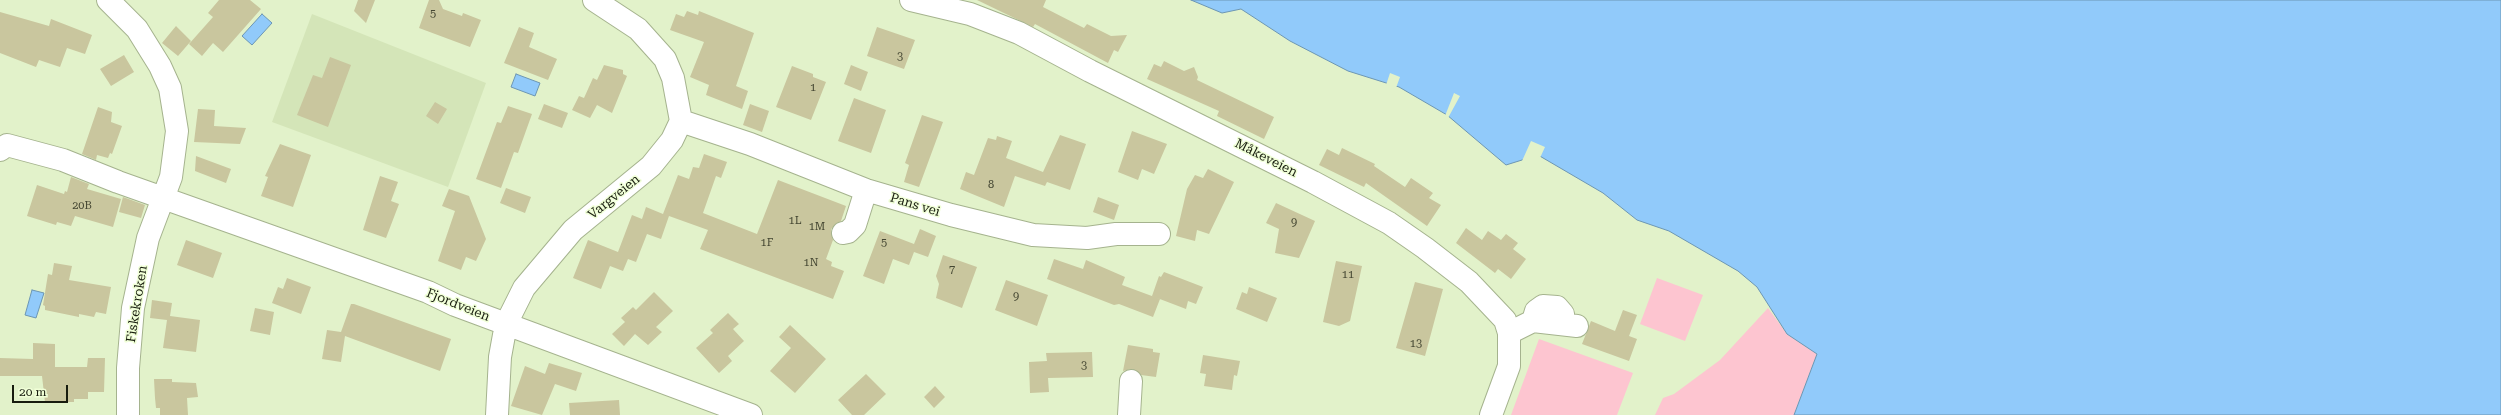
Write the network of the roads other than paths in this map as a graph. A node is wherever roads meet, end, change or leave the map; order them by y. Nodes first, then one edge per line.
1 (108, 0) edge
2 (594, 0) edge
3 (911, 0) edge
4 (681, 121) junction
5 (0, 150) edge
6 (866, 190) junction
7 (165, 198) junction
8 (843, 234) dead end
9 (1160, 234) dead end
10 (506, 324) junction
11 (1571, 325) dead end
12 (1509, 333) junction
13 (1131, 381) dead end
14 (128, 415) edge
15 (497, 415) edge
16 (751, 415) edge
17 (1129, 415) edge
18 (1491, 415) edge

1 - 7 street, Fiskekroken
2 - 4 street
3 - 12 street, Måkeveien
4 - 6 street, Pans vei
4 - 10 street, Vargveien
5 - 7 street
6 - 8 street
6 - 9 street, Pans vei
7 - 10 street, Fjordveien
7 - 14 street, Fiskekroken
10 - 15 street, Vargveien
10 - 16 street, Fjordveien
11 - 12 street
12 - 18 street, Måkeveien
13 - 17 street

